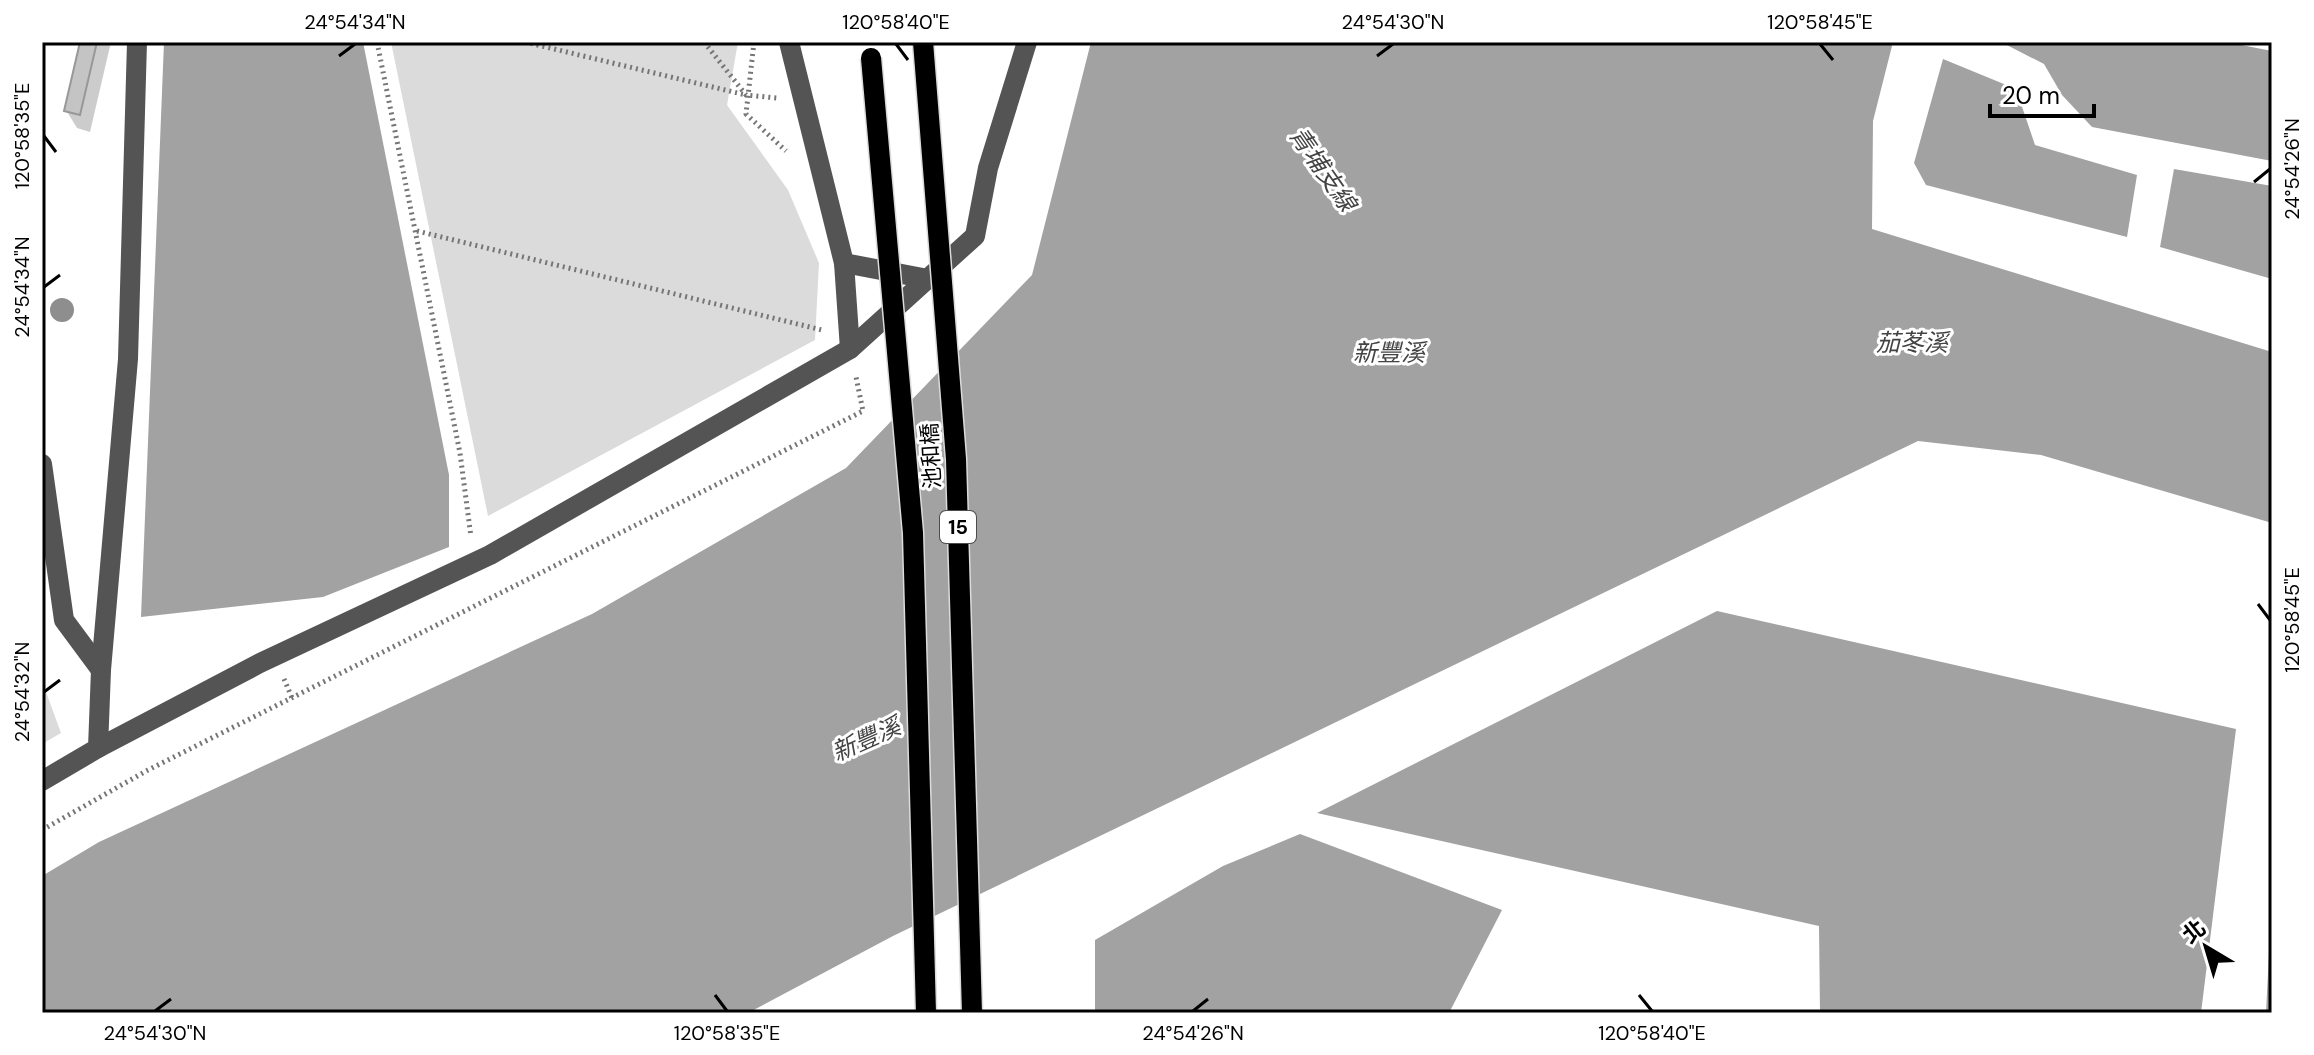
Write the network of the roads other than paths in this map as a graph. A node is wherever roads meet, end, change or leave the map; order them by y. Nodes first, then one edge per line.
1 (137, 42) edge
2 (789, 42) edge
3 (923, 42) edge
4 (1027, 42) edge
5 (871, 58) dead end
6 (844, 263) junction
7 (928, 279) junction
8 (850, 349) junction
9 (42, 464) edge
10 (101, 670) junction
11 (98, 748) junction
12 (42, 781) edge
13 (926, 1013) edge
14 (972, 1013) edge

1 - 10 street
2 - 6 street
3 - 14 main road, 池和橋 / 15, bridge
4 - 7 street
5 - 13 main road, 池和橋 / 15, bridge
6 - 7 street
6 - 8 street
7 - 8 street
8 - 11 street
9 - 10 street
10 - 11 street
11 - 12 street

